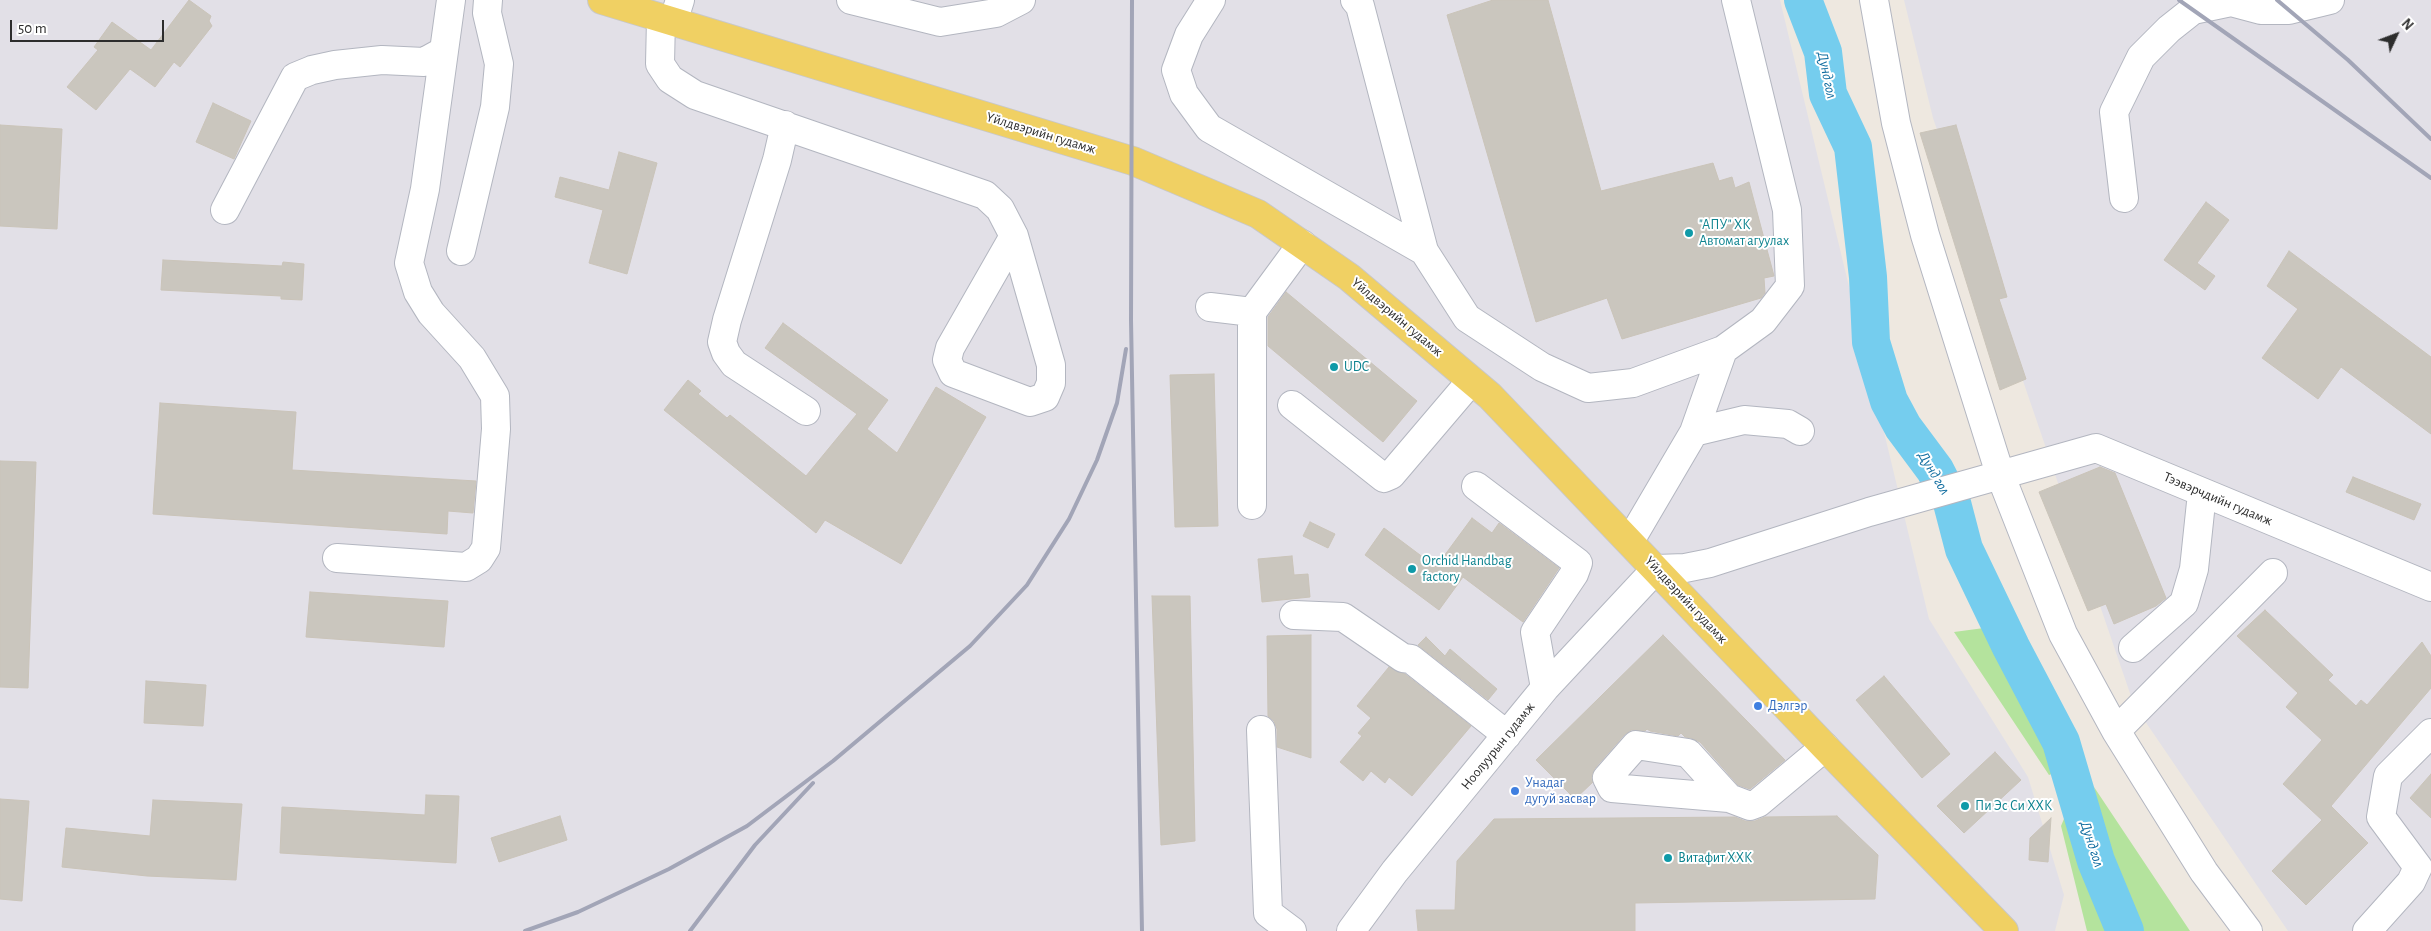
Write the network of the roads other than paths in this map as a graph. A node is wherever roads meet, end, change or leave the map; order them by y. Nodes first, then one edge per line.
1 (451, 0) edge
2 (488, 0) edge
3 (602, 0) edge
4 (851, 0) edge
5 (1021, 0) edge
6 (1211, 0) edge
7 (1355, 0) edge
8 (1736, 0) edge
9 (1874, 0) edge
10 (2330, 0) edge
11 (671, 14) edge
12 (444, 51) junction
13 (785, 125) junction
14 (2124, 198) dead end
15 (225, 210) dead end
16 (1014, 236) junction
17 (1302, 244) junction
18 (1424, 251) junction
19 (461, 252) dead end
20 (1210, 307) dead end
21 (1252, 312) junction
22 (1723, 350) junction
23 (1471, 381) junction
24 (1292, 406) dead end
25 (806, 411) dead end
26 (1800, 431) dead end
27 (1694, 432) junction
28 (1993, 477) junction
29 (1476, 486) dead end
30 (2202, 493) junction
31 (1252, 505) dead end
32 (1630, 541) junction
33 (337, 558) dead end
34 (1656, 569) junction
35 (2273, 573) dead end
36 (2431, 587) edge
37 (1294, 615) dead end
38 (2133, 648) dead end
39 (1545, 688) junction
40 (1261, 730) dead end
41 (2116, 731) junction
42 (2431, 733) edge
43 (1507, 735) junction
44 (1825, 747) junction
45 (1730, 798) dead end
46 (1292, 931) edge
47 (1351, 931) edge
48 (2004, 931) edge
49 (2248, 931) edge
50 (2367, 931) edge

1 - 12 street
2 - 19 street
3 - 11 main road, Yйлдвэрийн гудамж
4 - 5 street
6 - 18 street
7 - 18 street
8 - 22 street
9 - 28 street
10 - 14 street
11 - 13 street
11 - 17 main road, Yйлдвэрийн гудамж
12 - 15 street
12 - 33 street
13 - 16 street
13 - 25 street
16 - 16 street
17 - 21 street
17 - 23 main road, Yйлдвэрийн гудамж
18 - 22 street
20 - 21 street
21 - 31 street
22 - 27 street
23 - 24 street
23 - 32 main road, Yйлдвэрийн гудамж
26 - 27 street
27 - 32 street
28 - 30 street, Тээвэрчдийн гудамж
28 - 34 street, Тээвэрчдийн гудамж
28 - 41 street
29 - 39 street
30 - 36 street, Тээвэрчдийн гудамж
30 - 38 street
32 - 34 main road, Yйлдвэрийн гудамж
34 - 39 street, Ноолуурын гудамж
34 - 44 main road, Yйлдвэрийн гудамж
35 - 41 street
37 - 43 street
39 - 43 street, Ноолуурын гудамж
40 - 46 street
41 - 49 street
42 - 50 street
43 - 47 street, Ноолуурын гудамж
44 - 45 street
44 - 48 main road, Yйлдвэрийн гудамж

